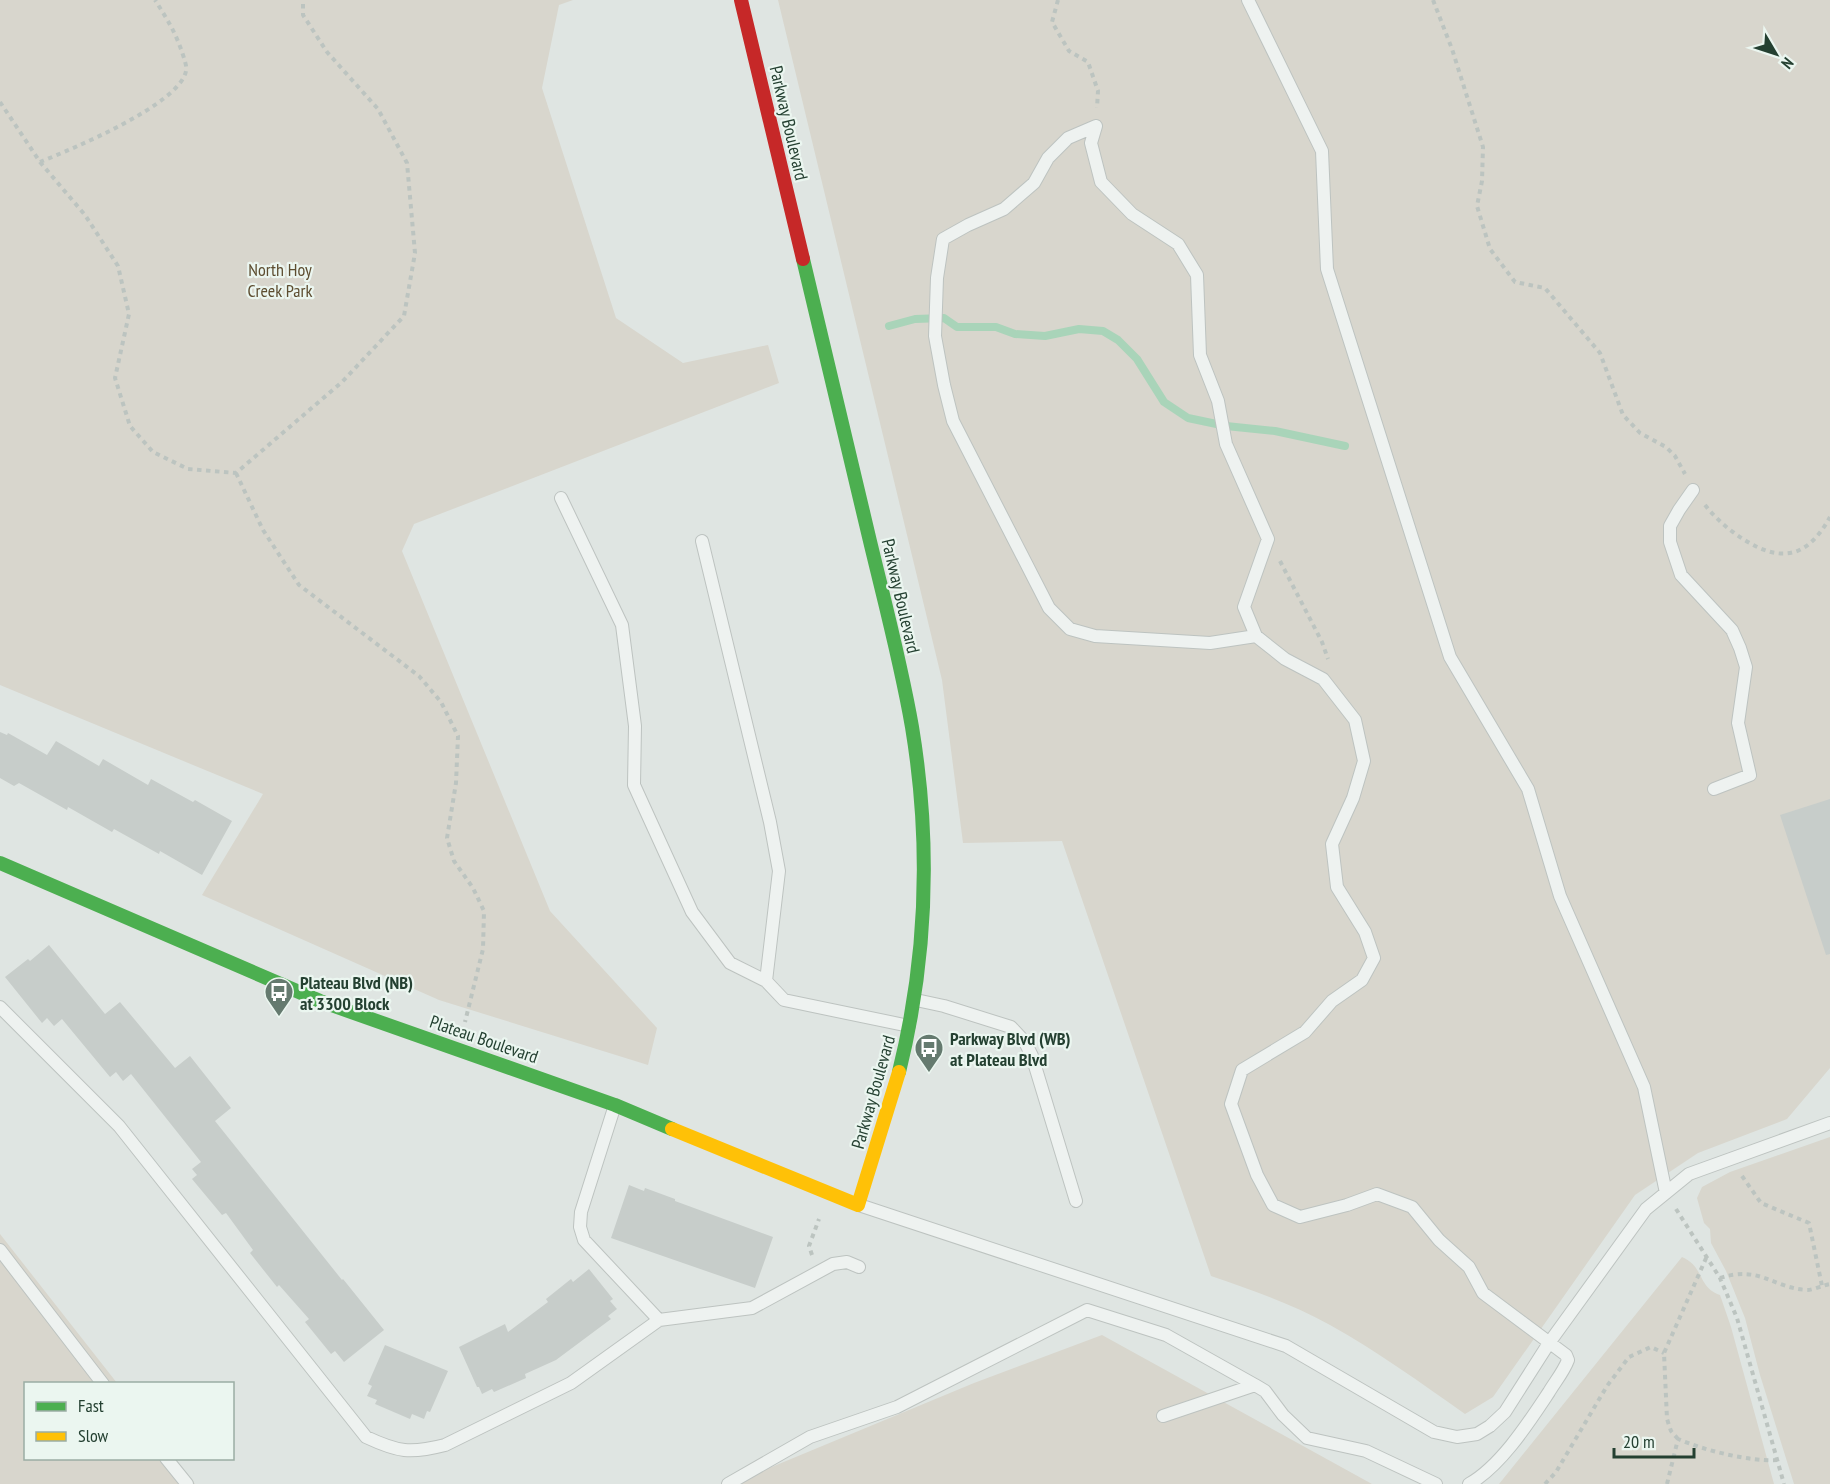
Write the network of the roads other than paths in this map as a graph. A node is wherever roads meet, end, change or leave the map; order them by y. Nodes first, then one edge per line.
1 (741, 0) edge
2 (1248, 0) edge
3 (1693, 490) road end
4 (561, 498) dead end
5 (702, 541) dead end
6 (1256, 636) junction
7 (1714, 789) dead end
8 (0, 862) edge
9 (766, 981) junction
10 (915, 1000) junction
11 (0, 1007) edge
12 (910, 1026) junction
13 (615, 1105) junction
14 (1830, 1123) edge
15 (1666, 1193) junction
16 (1076, 1201) dead end
17 (858, 1205) junction
18 (0, 1250) edge
19 (859, 1267) dead end
20 (660, 1320) junction
21 (1549, 1342) junction
22 (102, 1382) edge
23 (1255, 1385) junction
24 (1163, 1416) dead end
25 (168, 1460) edge
26 (187, 1484) edge
27 (728, 1484) edge
28 (1436, 1484) edge
29 (1469, 1484) edge

1 - 10 street, Parkway Boulevard
2 - 15 lane
3 - 7 lane
4 - 9 lane
5 - 9 lane
6 - 6 lane
6 - 21 lane
8 - 13 street, Plateau Boulevard
9 - 12 lane
10 - 12 street, Parkway Boulevard
10 - 16 lane
11 - 20 lane
12 - 17 street, Parkway Boulevard
13 - 17 street, Plateau Boulevard
13 - 20 lane
14 - 15 lane
15 - 21 lane
17 - 21 lane
18 - 22 lane
19 - 20 lane
21 - 29 lane
23 - 24 lane
23 - 27 lane
23 - 28 lane
25 - 26 lane

